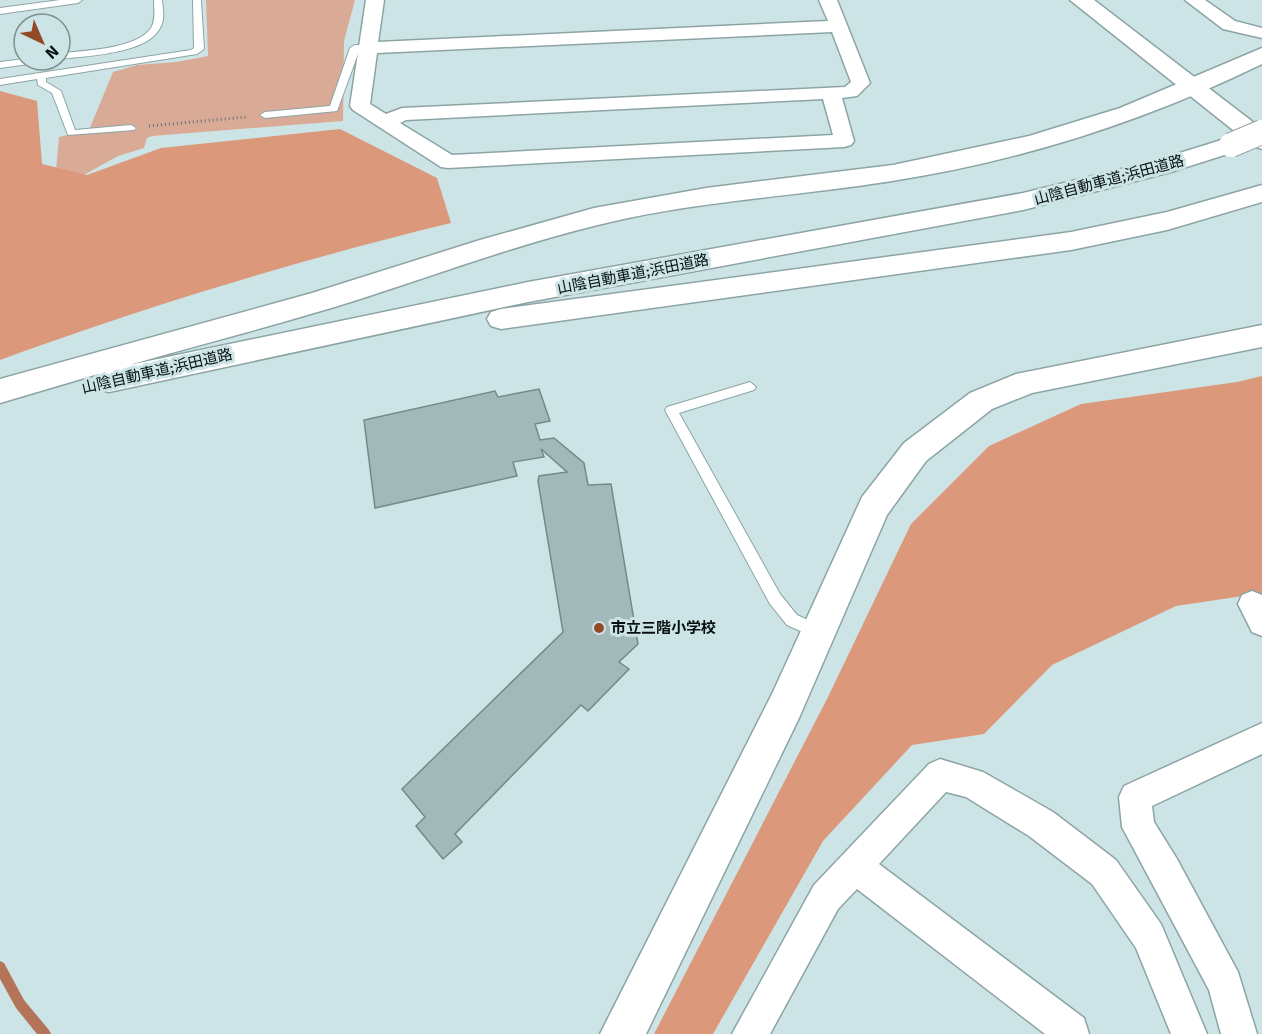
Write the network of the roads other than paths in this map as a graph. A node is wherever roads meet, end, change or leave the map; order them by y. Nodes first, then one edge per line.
1 (78, 0) edge
2 (158, 0) edge
3 (197, 0) edge
4 (375, 0) edge
5 (828, 0) edge
6 (1081, 0) edge
7 (1194, 0) edge
8 (0, 11) edge
9 (837, 26) junction
10 (1262, 33) edge
11 (369, 48) junction
12 (72, 54) edge
13 (1262, 55) edge
14 (42, 75) junction
15 (0, 82) edge
16 (1193, 89) junction
17 (831, 94) junction
18 (265, 115) road end
19 (386, 122) junction
20 (132, 128) road end
21 (1262, 132) edge
22 (1262, 141) edge
23 (1262, 193) edge
24 (1262, 336) edge
25 (118, 379) junction
26 (750, 387) dead end
27 (0, 391) edge
28 (0, 406) edge
29 (818, 632) junction
30 (1262, 738) edge
31 (854, 866) junction
32 (622, 1034) edge
33 (750, 1034) edge
34 (1071, 1034) edge
35 (1189, 1034) edge
36 (1239, 1034) edge

1 - 8 lane
2 - 12 lane
3 - 14 lane
4 - 11 street
5 - 9 street
6 - 16 main road
7 - 10 street
9 - 11 street
9 - 17 street
11 - 18 lane
11 - 19 street
13 - 16 main road
14 - 15 lane
14 - 20 lane
16 - 22 main road
16 - 27 main road
17 - 19 street
17 - 19 street
21 - 25 main road, 山陰自動車道;浜田道路, bridge
23 - 25 main road
24 - 29 main road
25 - 28 main road, 山陰自動車道;浜田道路
26 - 29 lane
29 - 32 main road
30 - 36 street
31 - 33 street
31 - 34 street
31 - 35 street

